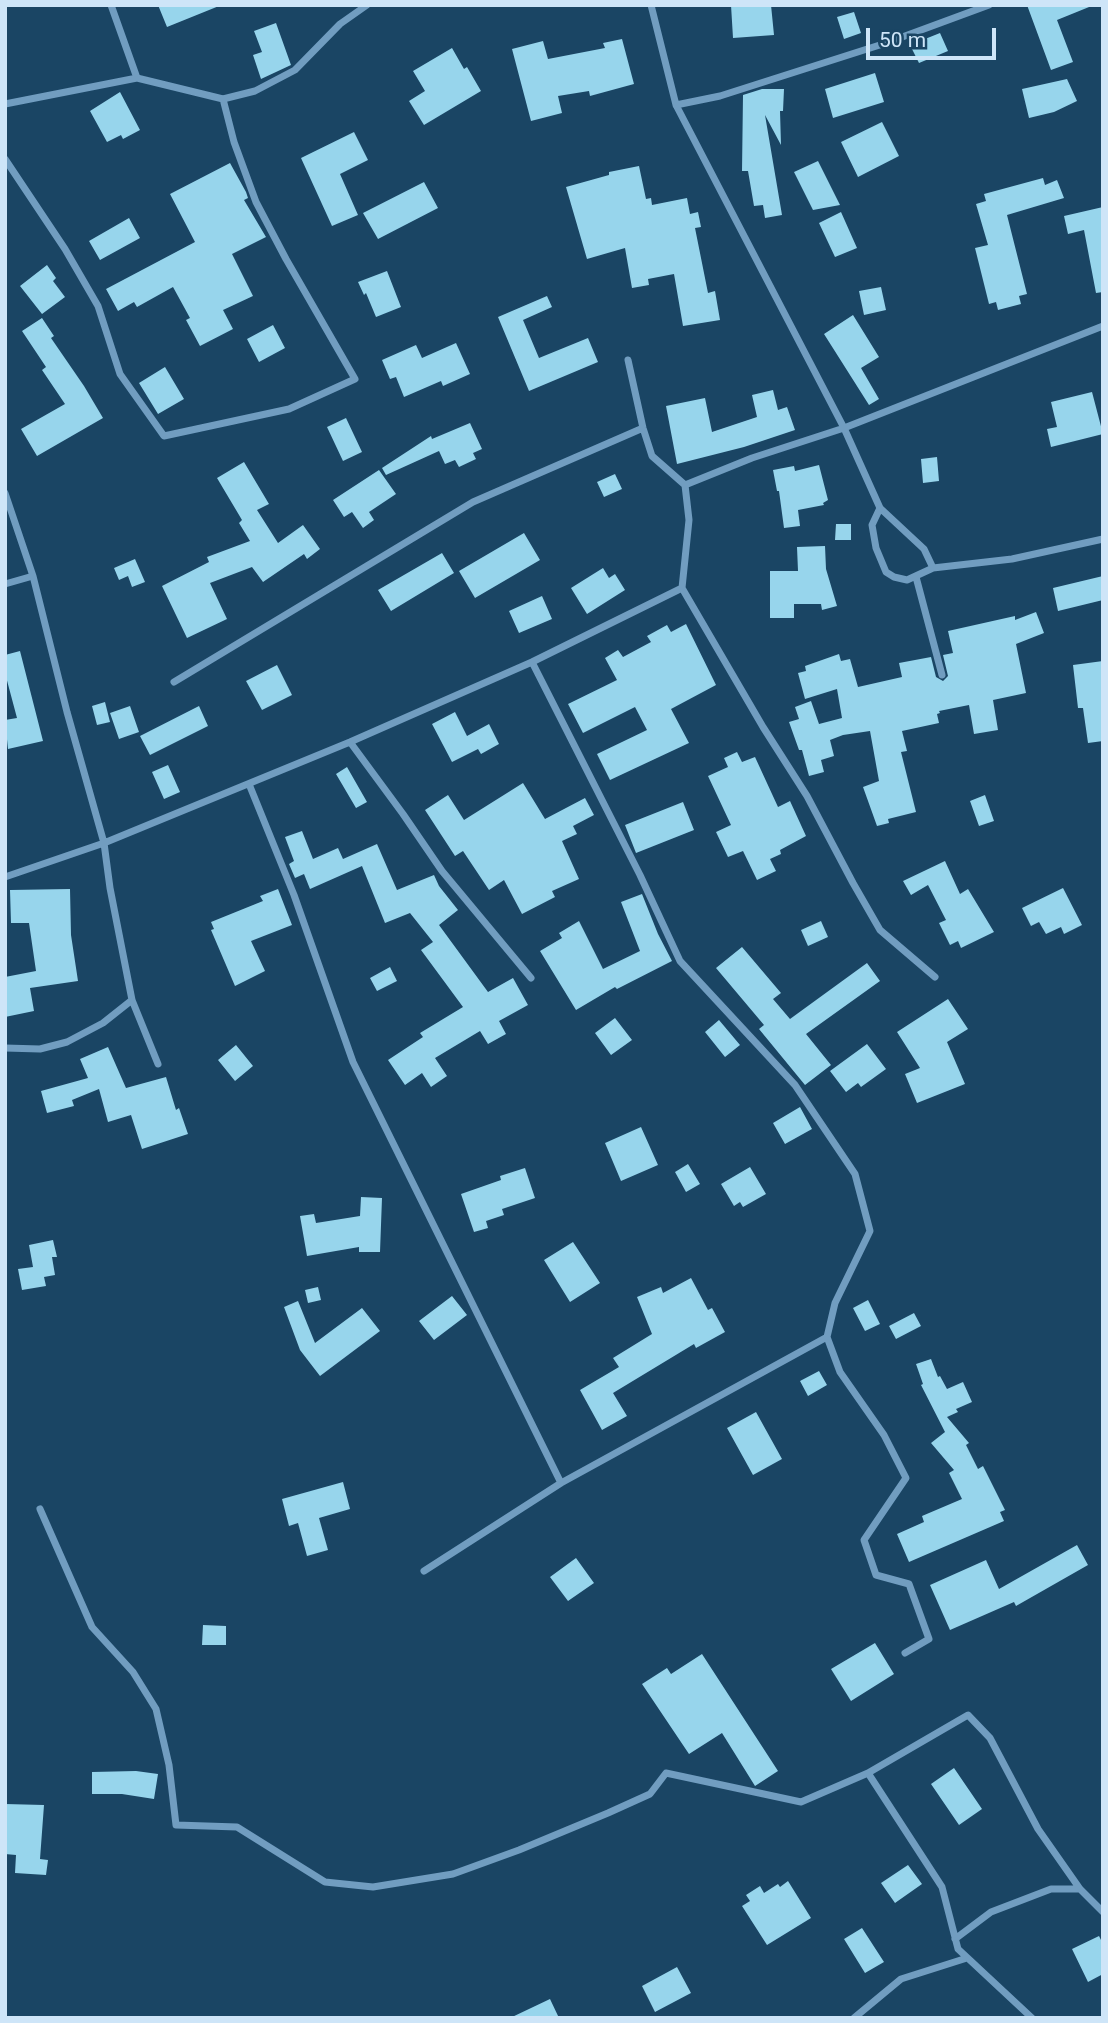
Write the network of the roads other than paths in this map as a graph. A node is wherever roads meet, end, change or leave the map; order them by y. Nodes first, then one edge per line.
1 (111, 5) edge
2 (367, 5) edge
3 (651, 5) edge
4 (989, 5) edge
5 (137, 78) junction
6 (223, 99) junction
7 (5, 104) edge
8 (676, 105) junction
9 (5, 159) edge
10 (1103, 326) edge
11 (628, 359) dead end
12 (643, 428) junction
13 (844, 428) junction
14 (685, 485) junction
15 (5, 493) edge
16 (880, 508) junction
17 (1103, 539) edge
18 (933, 568) junction
19 (33, 576) junction
20 (916, 577) junction
21 (5, 584) edge
22 (682, 588) junction
23 (532, 662) junction
24 (942, 675) dead end
25 (174, 682) dead end
26 (350, 742) junction
27 (249, 784) junction
28 (104, 843) junction
29 (5, 877) edge
30 (934, 977) dead end
31 (531, 978) dead end
32 (132, 1000) junction
33 (5, 1048) edge
34 (158, 1064) dead end
35 (827, 1337) junction
36 (561, 1483) junction
37 (40, 1509) dead end
38 (424, 1571) dead end
39 (905, 1653) dead end
40 (868, 1773) junction
41 (1080, 1889) junction
42 (1103, 1912) edge
43 (955, 1938) junction
44 (967, 1958) junction
45 (854, 2018) edge
46 (1032, 2018) edge

1 - 5 street
2 - 6 street
3 - 8 street
4 - 8 street
5 - 6 street
5 - 7 street
6 - 9 street
8 - 13 street
10 - 13 street
11 - 12 street
12 - 14 street
12 - 25 street
13 - 14 street
13 - 16 street
14 - 22 street
15 - 19 street
16 - 18 street
16 - 20 street
17 - 18 street
18 - 20 street
19 - 21 street
19 - 28 street
20 - 24 street
22 - 23 street
22 - 30 street
23 - 26 street
23 - 35 street
26 - 27 street
26 - 31 street
27 - 28 street
27 - 36 street
28 - 29 street
28 - 32 street
32 - 33 street
32 - 34 street
35 - 36 street
35 - 39 street
36 - 38 street
37 - 40 street
40 - 41 street
40 - 43 street
41 - 42 street
41 - 43 street
43 - 44 street
44 - 45 street
44 - 46 street

